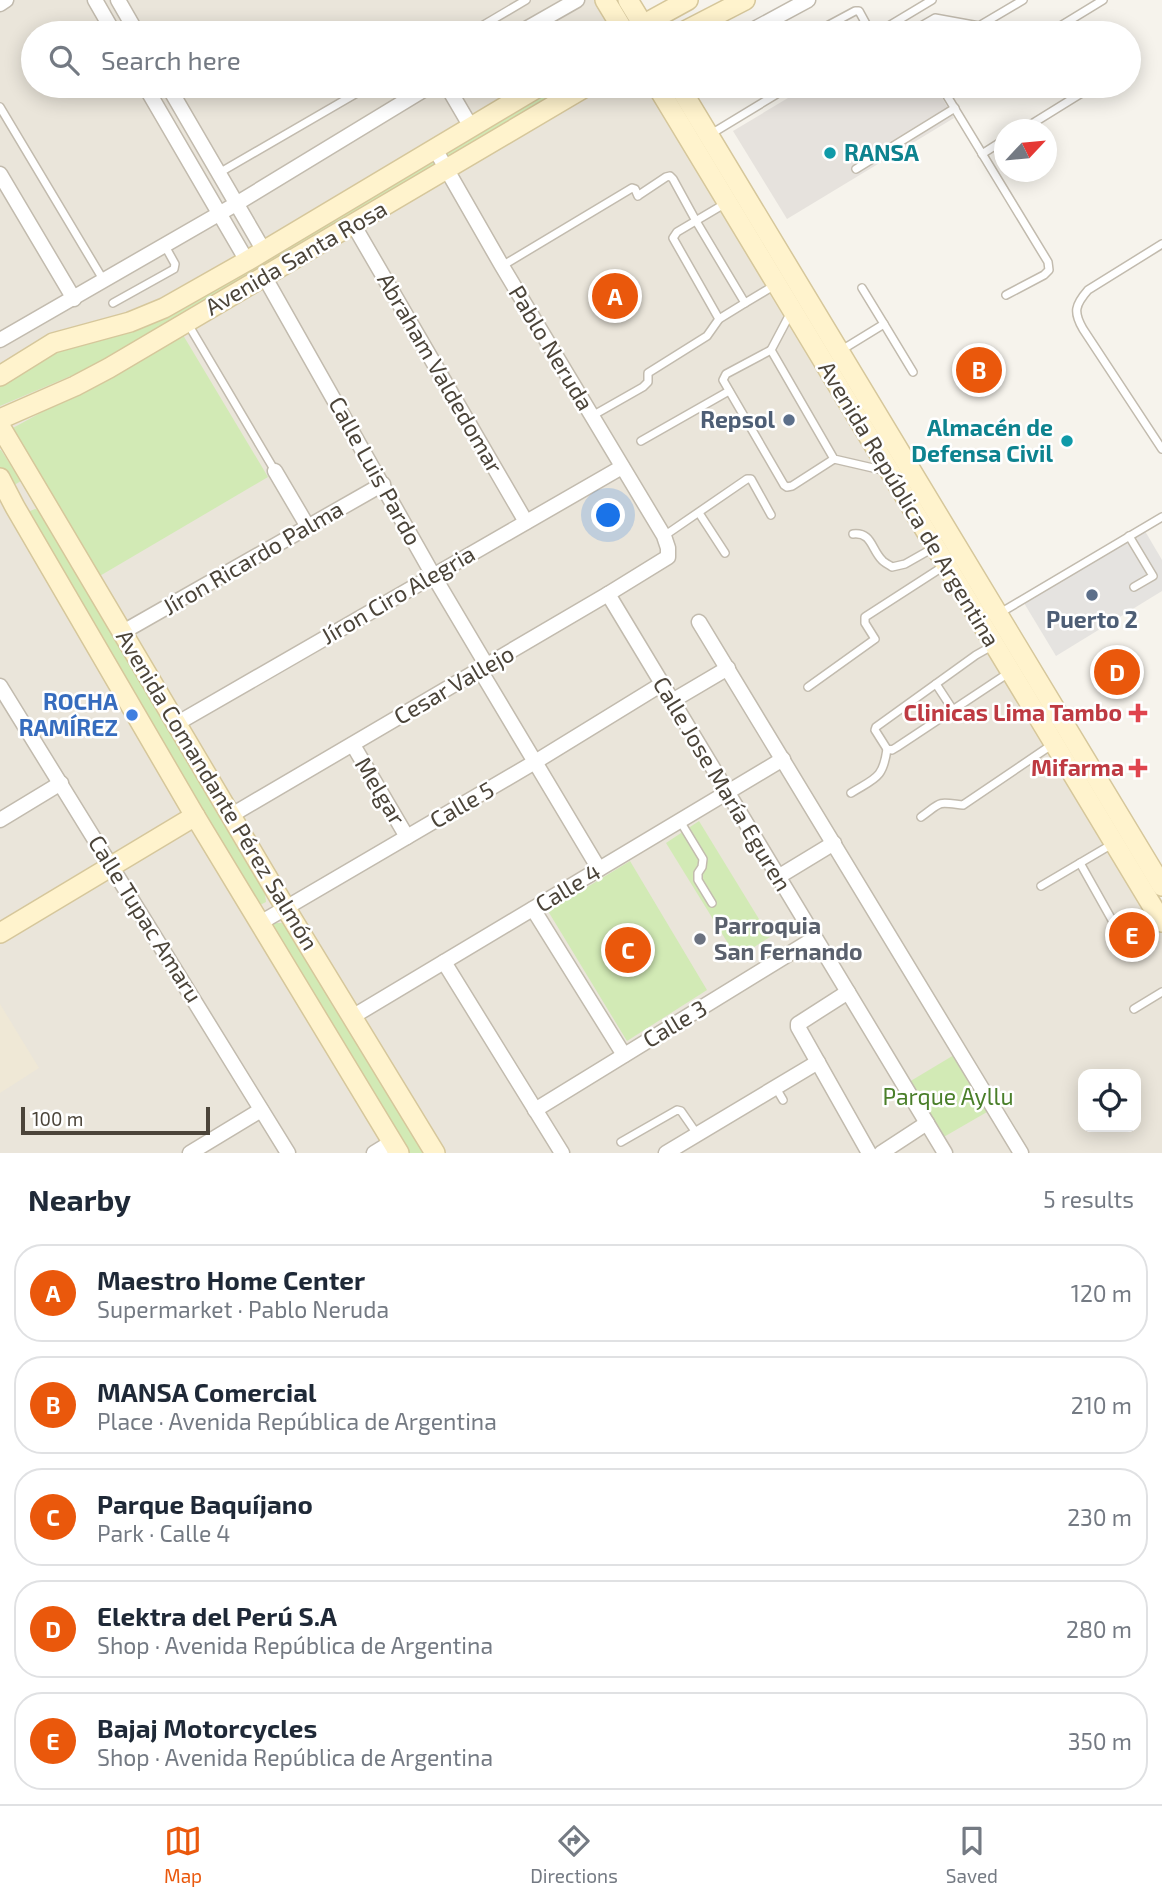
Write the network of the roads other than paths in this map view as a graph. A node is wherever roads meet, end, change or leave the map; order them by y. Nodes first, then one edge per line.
1 (6, 0) edge
2 (94, 0) edge
3 (118, 0) edge
4 (526, 0) edge
5 (577, 0) edge
6 (605, 0) edge
7 (688, 0) edge
8 (745, 0) edge
9 (808, 0) edge
10 (914, 0) edge
11 (932, 0) edge
12 (1023, 0) edge
13 (1103, 0) edge
14 (634, 2) edge
15 (0, 4) edge
16 (557, 6) edge
17 (919, 8) junction
18 (901, 19) joint
19 (107, 21) edge
20 (130, 21) edge
21 (490, 21) edge
22 (536, 21) edge
23 (626, 21) edge
24 (635, 21) edge
25 (653, 21) edge
26 (704, 21) edge
27 (769, 21) edge
28 (836, 21) edge
29 (864, 21) edge
30 (898, 21) edge
31 (930, 21) edge
32 (948, 21) edge
33 (993, 21) edge
34 (1069, 21) edge
35 (152, 98) edge
36 (175, 98) edge
37 (348, 98) edge
38 (410, 98) edge
39 (454, 98) edge
40 (520, 98) edge
41 (567, 98) edge
42 (667, 98) edge
43 (684, 98) edge
44 (770, 98) edge
45 (949, 98) edge
46 (1074, 98) edge
47 (0, 107) edge
48 (955, 108) junction
49 (1040, 119) edge
50 (471, 127) junction
51 (701, 140) junction
52 (994, 146) edge
53 (435, 149) junction
54 (982, 154) junction
55 (446, 169) junction
56 (856, 169) dead end
57 (219, 173) junction
58 (0, 174) edge
59 (727, 202) junction
60 (236, 204) junction
61 (219, 214) junction
62 (696, 221) junction
63 (354, 224) junction
64 (1162, 244) edge
65 (164, 246) junction
66 (264, 251) junction
67 (247, 261) junction
68 (502, 266) junction
69 (264, 276) junction
70 (104, 281) junction
71 (777, 285) junction
72 (862, 288) dead end
73 (1006, 295) dead end
74 (74, 299) junction
75 (113, 303) dead end
76 (745, 303) junction
77 (792, 311) junction
78 (719, 319) junction
79 (186, 322) junction
80 (884, 324) junction
81 (0, 340) edge
82 (771, 350) junction
83 (839, 351) junction
84 (913, 372) dead end
85 (0, 376) edge
86 (729, 391) junction
87 (592, 416) junction
88 (0, 419) edge
89 (0, 426) edge
90 (641, 441) dead end
91 (1162, 449) edge
92 (835, 459) junction
93 (621, 467) junction
94 (275, 471) joint
95 (890, 472) junction
96 (0, 478) edge
97 (383, 484) junction
98 (40, 494) junction
99 (15, 508) junction
100 (699, 513) junction
101 (771, 515) dead end
102 (1162, 517) edge
103 (526, 522) junction
104 (308, 527) junction
105 (853, 534) dead end
106 (1129, 536) junction
107 (666, 542) junction
108 (935, 547) junction
109 (725, 553) dead end
110 (954, 560) junction
111 (433, 575) junction
112 (1134, 587) dead end
113 (608, 594) junction
114 (998, 614) junction
115 (699, 622) dead end
116 (123, 632) junction
117 (994, 645) junction
118 (483, 668) junction
119 (728, 668) junction
120 (1011, 672) junction
121 (662, 684) junction
122 (936, 684) junction
123 (0, 686) edge
124 (808, 687) dead end
125 (672, 701) junction
126 (5, 708) edge
127 (953, 710) junction
128 (176, 724) junction
129 (1054, 743) junction
130 (353, 745) junction
131 (887, 749) junction
132 (783, 759) junction
133 (535, 762) junction
134 (61, 783) junction
135 (727, 793) junction
136 (851, 793) dead end
137 (195, 816) junction
138 (230, 816) junction
139 (921, 817) dead end
140 (0, 820) edge
141 (680, 821) junction
142 (407, 836) junction
143 (834, 843) junction
144 (1114, 843) junction
145 (1080, 863) junction
146 (112, 866) junction
147 (599, 869) junction
148 (778, 877) junction
149 (1161, 882) edge
150 (1041, 886) dead end
151 (712, 903) dead end
152 (285, 907) junction
153 (533, 909) junction
154 (1112, 920) dead end
155 (1162, 922) edge
156 (260, 923) junction
157 (0, 933) edge
158 (815, 938) junction
159 (444, 962) junction
160 (848, 992) junction
161 (1162, 992) edge
162 (1134, 1009) dead end
163 (352, 1017) junction
164 (624, 1055) junction
165 (818, 1062) junction
166 (261, 1110) junction
167 (535, 1110) junction
168 (927, 1123) junction
169 (697, 1135) junction
170 (621, 1142) dead end
171 (395, 1148) edge
172 (190, 1153) edge
173 (288, 1153) edge
174 (374, 1153) edge
175 (435, 1153) edge
176 (562, 1153) edge
177 (667, 1153) edge
178 (869, 1153) edge
179 (880, 1153) edge
180 (945, 1153) edge
181 (1021, 1153) edge

1 - 15 street
2 - 19 street
3 - 20 street
4 - 21 lane
5 - 16 street
6 - 23 main road
7 - 25 main road
8 - 26 main road
9 - 27 street
10 - 17 lane
11 - 17 lane
12 - 33 lane
13 - 34 lane
14 - 24 main road
16 - 22 street
17 - 18 lane
18 - 30 lane
28 - 29 lane
31 - 32 lane
35 - 61 street
36 - 57 street
37 - 57 lane
38 - 60 street
39 - 50 street
40 - 50 main road, Avenida Santa Rosa
41 - 55 main road, Avenida Santa Rosa
42 - 51 main road, Avenida República de Argentina
43 - 51 main road, Avenida República de Argentina
44 - 51 lane
45 - 48 lane
46 - 49 lane
47 - 70 lane
48 - 54 lane
48 - 56 lane
50 - 53 main road, Avenida Santa Rosa
51 - 59 main road, Avenida República de Argentina
51 - 83 main road, Avenida República de Argentina
52 - 54 lane
53 - 55 street, Pablo Neruda
53 - 66 main road, Avenida Santa Rosa
54 - 73 lane
55 - 63 main road, Avenida Santa Rosa
55 - 68 street, Pablo Neruda
57 - 60 street
58 - 74 street
59 - 62 lane
59 - 71 main road, Avenida República de Argentina
60 - 61 street
60 - 66 street
61 - 65 street
61 - 67 street
62 - 68 lane
62 - 76 lane
62 - 78 lane
63 - 69 main road, Avenida Santa Rosa
63 - 103 street, Abraham Valdedomar
64 - 91 lane
65 - 70 street
65 - 75 lane
66 - 67 main road, Avenida Santa Rosa
67 - 85 main road, Avenida Santa Rosa
68 - 87 street, Pablo Neruda
69 - 79 main road, Avenida Santa Rosa
69 - 97 street, Calle Luis Pardo
70 - 74 street
71 - 76 lane
71 - 77 main road, Avenida República de Argentina
72 - 80 lane
74 - 81 street
76 - 78 lane
77 - 82 lane
77 - 95 main road, Avenida República de Argentina
78 - 87 lane
79 - 88 main road, Avenida Santa Rosa
79 - 94 lane
80 - 83 lane
80 - 84 lane
82 - 86 lane
82 - 92 lane
83 - 110 main road, Avenida República de Argentina
86 - 90 lane
86 - 92 lane
87 - 93 street, Pablo Neruda
89 - 98 main road, Avenida Comandante Pérez Salmón
92 - 95 lane
93 - 103 street, Jíron Ciro Alegria
93 - 107 street, Pablo Neruda
94 - 104 street
95 - 108 main road, Avenida República de Argentina
96 - 99 main road, Avenida Comandante Pérez Salmón
97 - 104 street, Jíron Ricardo Palma
97 - 111 street, Calle Luis Pardo
98 - 99 main road
98 - 116 main road, Avenida Comandante Pérez Salmón
99 - 137 main road, Avenida Comandante Pérez Salmón
100 - 101 lane
100 - 107 lane
100 - 109 lane
102 - 106 lane
103 - 111 street, Jíron Ciro Alegria
104 - 116 street, Jíron Ricardo Palma
105 - 108 lane
106 - 112 lane
106 - 114 lane
107 - 113 street, Cesar Vallejo
108 - 110 main road, Avenida República de Argentina
110 - 114 main road, Avenida República de Argentina
110 - 117 main road, Avenida República de Argentina
110 - 124 lane
111 - 118 street, Calle Luis Pardo
111 - 128 street, Jíron Ciro Alegria
113 - 118 street, Cesar Vallejo
113 - 121 street, Calle Jose María Eguren
114 - 149 main road, Avenida República de Argentina
115 - 119 street
116 - 128 main road, Avenida Comandante Pérez Salmón
117 - 120 main road, Avenida República de Argentina
117 - 122 lane
118 - 130 street, Cesar Vallejo
118 - 133 street, Calle Luis Pardo
119 - 125 street
119 - 132 street
120 - 127 lane
120 - 129 main road, Avenida República de Argentina
121 - 125 street, Calle Jose María Eguren
121 - 133 street, Calle 5
122 - 127 lane
122 - 131 lane
123 - 126 street, Calle Tupac Amaru
125 - 135 street, Calle Jose María Eguren
126 - 134 street, Calle Tupac Amaru
127 - 131 lane
128 - 138 main road, Avenida Comandante Pérez Salmón
129 - 139 lane
129 - 144 main road, Avenida República de Argentina
130 - 138 street, Cesar Vallejo
130 - 142 street, Melgar
131 - 136 lane
132 - 135 street, Calle 4
132 - 143 street
133 - 142 street, Calle 5
133 - 147 street, Calle Luis Pardo
134 - 140 street
134 - 146 street, Calle Tupac Amaru
135 - 141 street, Calle 4
135 - 148 street, Calle Jose María Eguren
137 - 146 main road
137 - 156 main road, Avenida Comandante Pérez Salmón
138 - 152 main road, Avenida Comandante Pérez Salmón
141 - 147 street, Calle 4
141 - 151 lane
142 - 152 street, Calle 5
143 - 148 street
143 - 181 street
144 - 145 lane
144 - 155 main road, Avenida República de Argentina
145 - 150 lane
145 - 154 lane
146 - 157 main road
146 - 166 street, Calle Tupac Amaru
147 - 153 street, Calle 4
148 - 158 street, Calle Jose María Eguren
152 - 156 street, Calle 5
152 - 163 main road, Avenida Comandante Pérez Salmón
153 - 159 street, Calle 4
153 - 164 street
156 - 171 main road, Avenida Comandante Pérez Salmón
158 - 160 street, Calle Jose María Eguren
158 - 164 street, Calle 3
159 - 163 street, Calle 4
159 - 167 street
160 - 165 street
160 - 168 street, Calle Jose María Eguren
161 - 162 lane
163 - 175 main road, Avenida Comandante Pérez Salmón
164 - 167 street, Calle 3
165 - 169 street
165 - 178 street
166 - 172 street
166 - 173 street, Calle Tupac Amaru
167 - 176 street
168 - 179 street
168 - 180 street, Calle Jose María Eguren
169 - 170 lane
169 - 177 street
171 - 174 street

